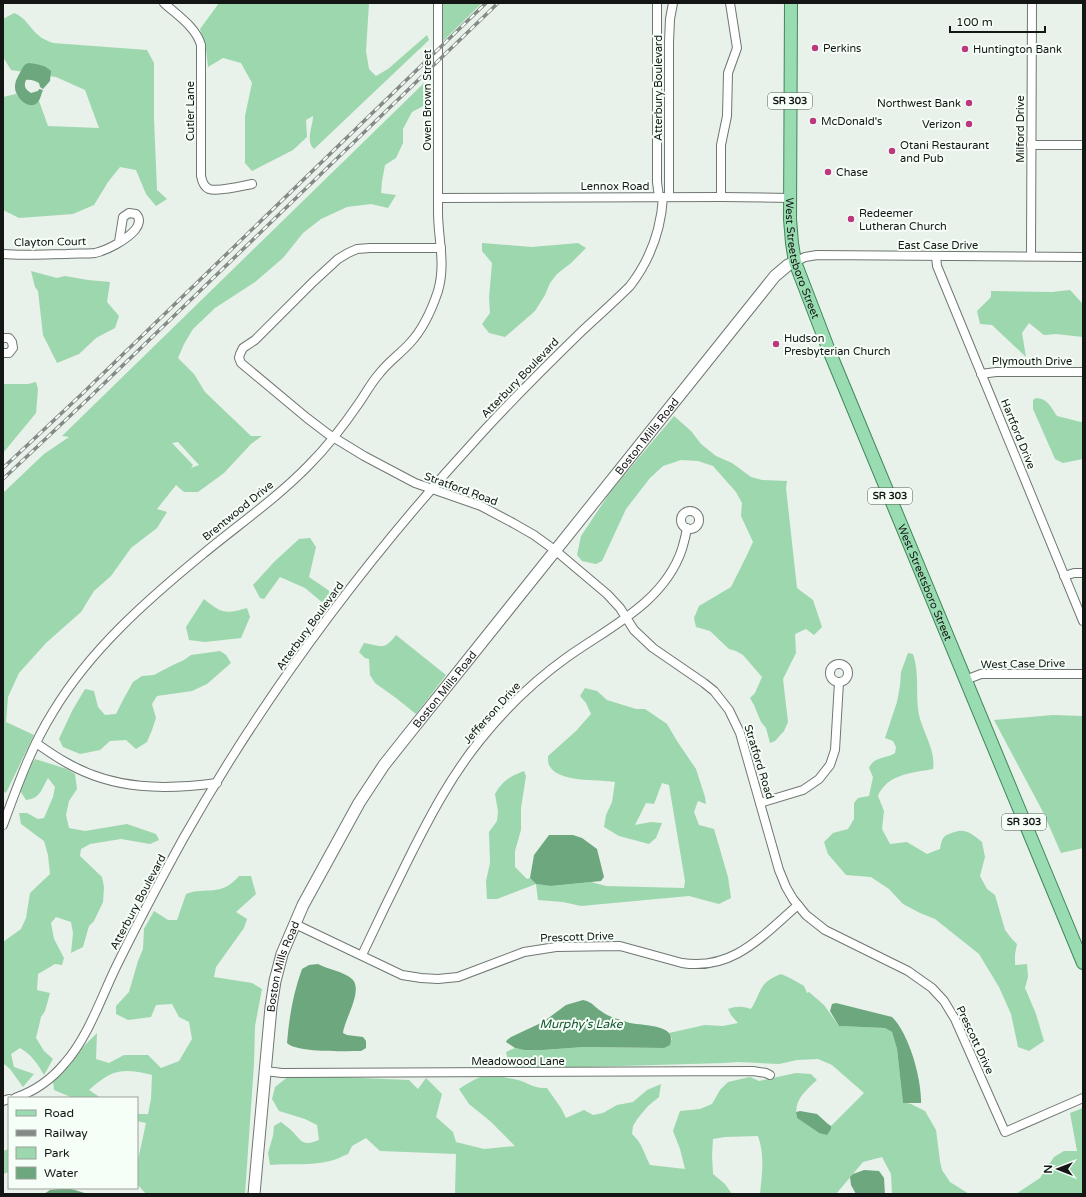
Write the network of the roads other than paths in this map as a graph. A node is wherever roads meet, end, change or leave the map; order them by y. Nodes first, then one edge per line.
1 (164, 3) edge
2 (438, 3) edge
3 (657, 3) edge
4 (673, 3) edge
5 (730, 3) edge
6 (791, 3) edge
7 (1032, 3) edge
8 (1031, 145) junction
9 (1083, 145) edge
10 (252, 184) dead end
11 (664, 197) junction
12 (721, 197) junction
13 (438, 198) junction
14 (791, 198) junction
15 (118, 242) dead end
16 (441, 248) junction
17 (3, 254) edge
18 (936, 256) junction
19 (1031, 256) junction
20 (1083, 257) edge
21 (795, 262) junction
22 (3, 338) edge
23 (3, 353) edge
24 (1083, 372) edge
25 (981, 374) junction
26 (334, 437) junction
27 (431, 489) junction
28 (687, 528) dead end
29 (556, 551) junction
30 (1083, 573) edge
31 (1064, 576) junction
32 (626, 618) junction
33 (1083, 621) edge
34 (1083, 674) edge
35 (965, 680) junction
36 (839, 682) dead end
37 (36, 743) junction
38 (216, 784) junction
39 (760, 803) junction
40 (3, 826) edge
41 (798, 905) junction
42 (295, 924) junction
43 (362, 955) junction
44 (1083, 964) edge
45 (266, 1071) junction
46 (770, 1076) dead end
47 (18, 1097) edge
48 (1083, 1098) edge
49 (254, 1194) edge

1 - 10 street, Cutler Lane
2 - 13 street, Owen Brown Street
3 - 11 street, Atterbury Boulevard
4 - 11 street, Atterbury Boulevard
5 - 12 street
6 - 14 main road, West Streetsboro Street / SR 303
7 - 8 street, Milford Drive
8 - 9 street
8 - 19 street, Milford Drive
11 - 12 street, Lennox Road
11 - 13 street, Lennox Road
11 - 27 street, Atterbury Boulevard
12 - 14 street, Lennox Road
13 - 16 street, Brentwood Drive
14 - 21 main road, West Streetsboro Street / SR 303
15 - 17 street, Clayton Court
16 - 26 street, Brentwood Drive
16 - 26 street, Stratford Road
18 - 19 street, East Case Drive
18 - 21 street, East Case Drive
18 - 25 street, Hartford Drive
19 - 20 street, East Case Drive
21 - 29 street, Boston Mills Road
21 - 35 main road, West Streetsboro Street / SR 303
22 - 23 street
24 - 25 street, Plymouth Drive
25 - 31 street, Hartford Drive
26 - 27 street, Stratford Road
26 - 37 street, Brentwood Drive
27 - 29 street, Stratford Road
27 - 38 street, Atterbury Boulevard
28 - 32 street, Jefferson Drive
29 - 32 street, Stratford Road
29 - 42 street, Boston Mills Road
30 - 31 street
31 - 33 street, Hartford Drive
32 - 39 street, Stratford Road
32 - 43 street, Jefferson Drive
34 - 35 street, West Case Drive
35 - 44 main road, West Streetsboro Street / SR 303
36 - 39 street
37 - 38 street
37 - 40 street, Brentwood Drive
38 - 47 street, Atterbury Boulevard
39 - 41 street, Stratford Road
41 - 43 street, Prescott Drive
41 - 48 street, Prescott Drive
42 - 43 street, Prescott Drive
42 - 45 street, Boston Mills Road
45 - 46 street, Meadowood Lane
45 - 49 street, Boston Mills Road

